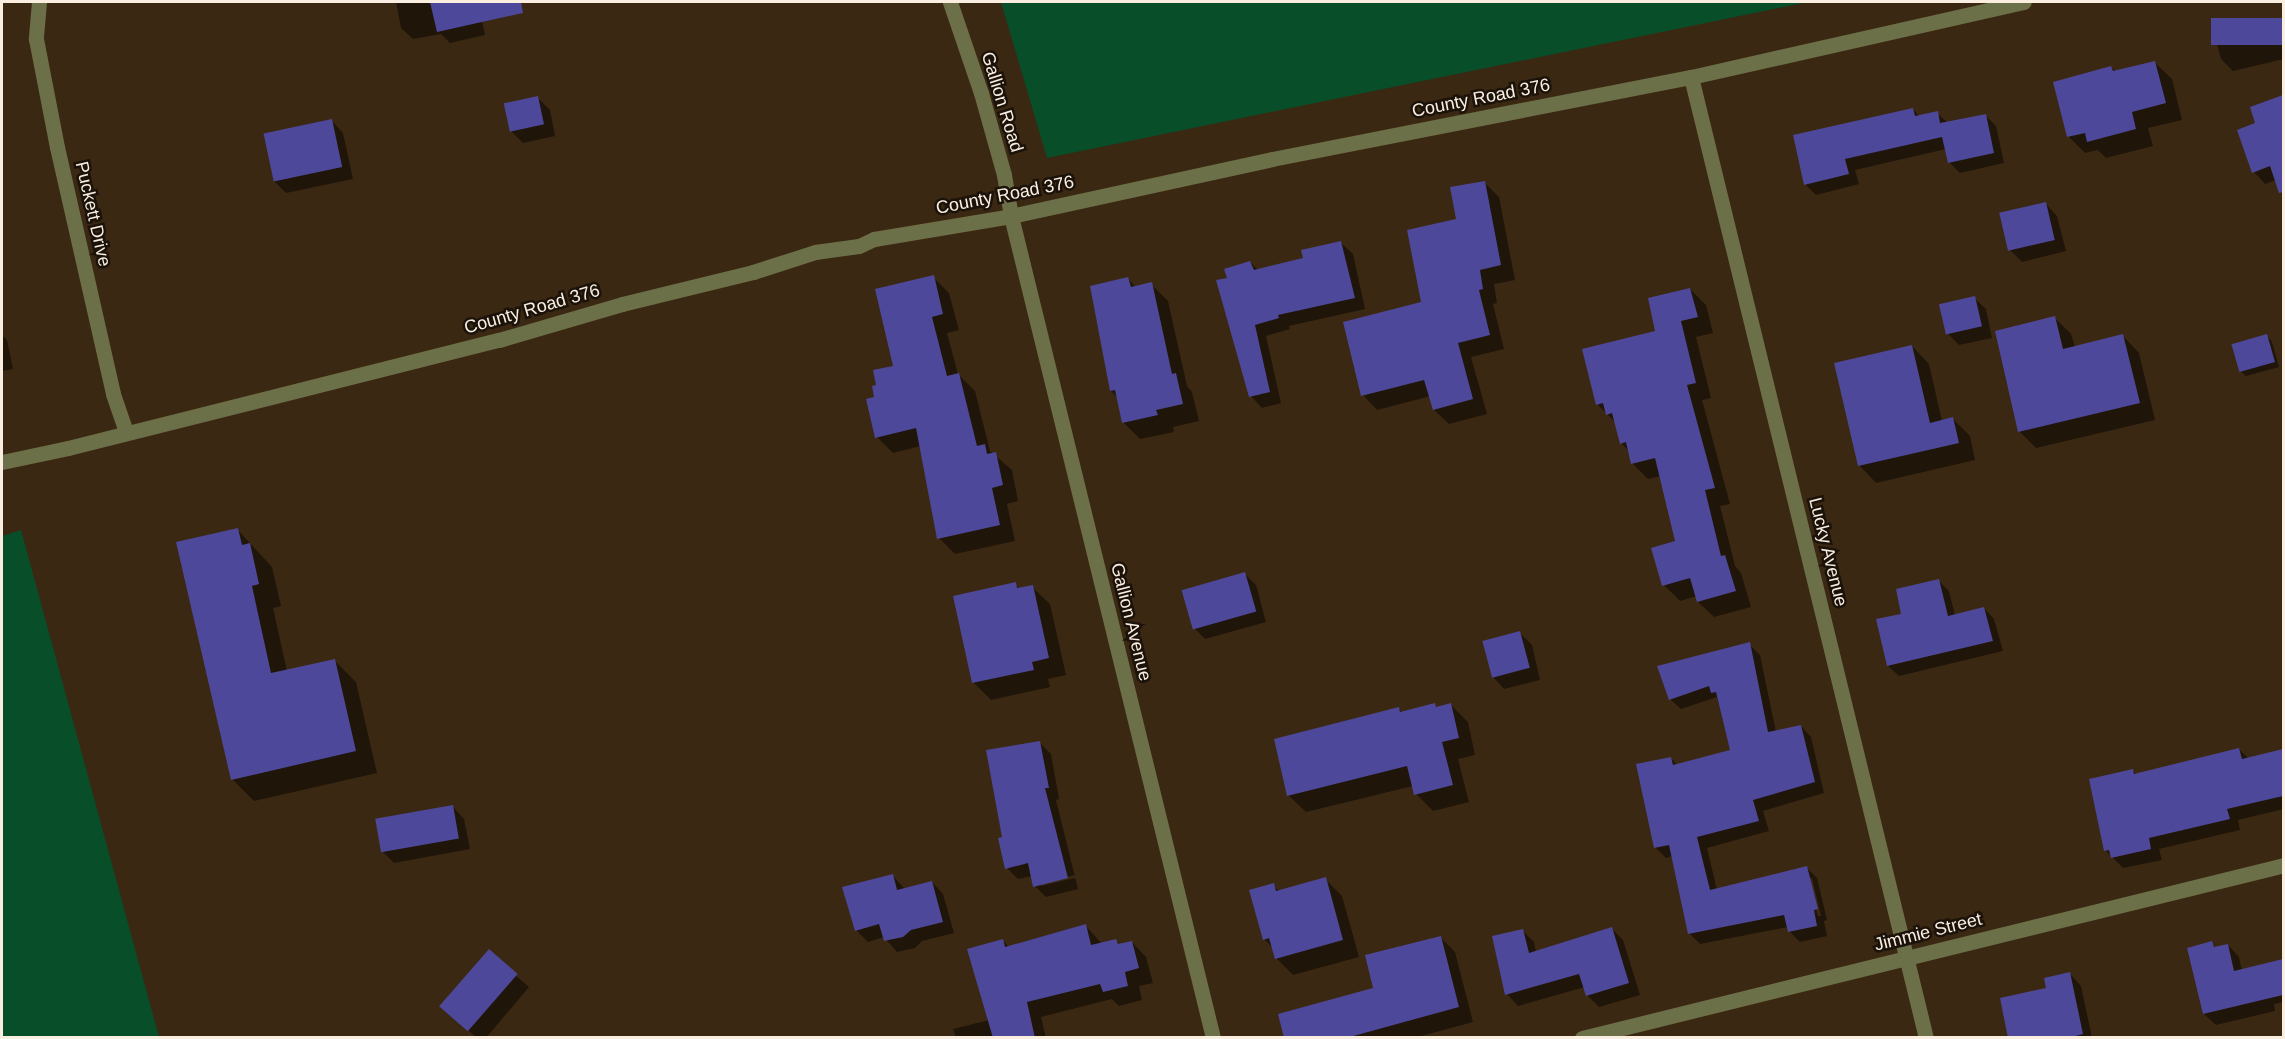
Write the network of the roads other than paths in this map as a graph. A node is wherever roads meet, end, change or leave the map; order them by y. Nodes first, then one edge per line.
1 (39, 2) edge
2 (950, 2) edge
3 (2024, 2) edge
4 (1691, 77) junction
5 (1011, 216) junction
6 (126, 431) junction
7 (2, 462) edge
8 (2283, 865) edge
9 (1907, 957) junction
10 (1213, 1038) edge
11 (1582, 1038) edge
12 (1926, 1038) edge

1 - 6 street, Puckett Drive
2 - 5 street, Gallion Road
3 - 4 street, County Road 376
4 - 5 street, County Road 376
4 - 9 street, Lucky Avenue
5 - 6 street, County Road 376
5 - 10 street, Gallion Avenue
6 - 7 street, County Road 376
8 - 9 street, Jimmie Street
9 - 11 street, Jimmie Street
9 - 12 street, Lucky Avenue

